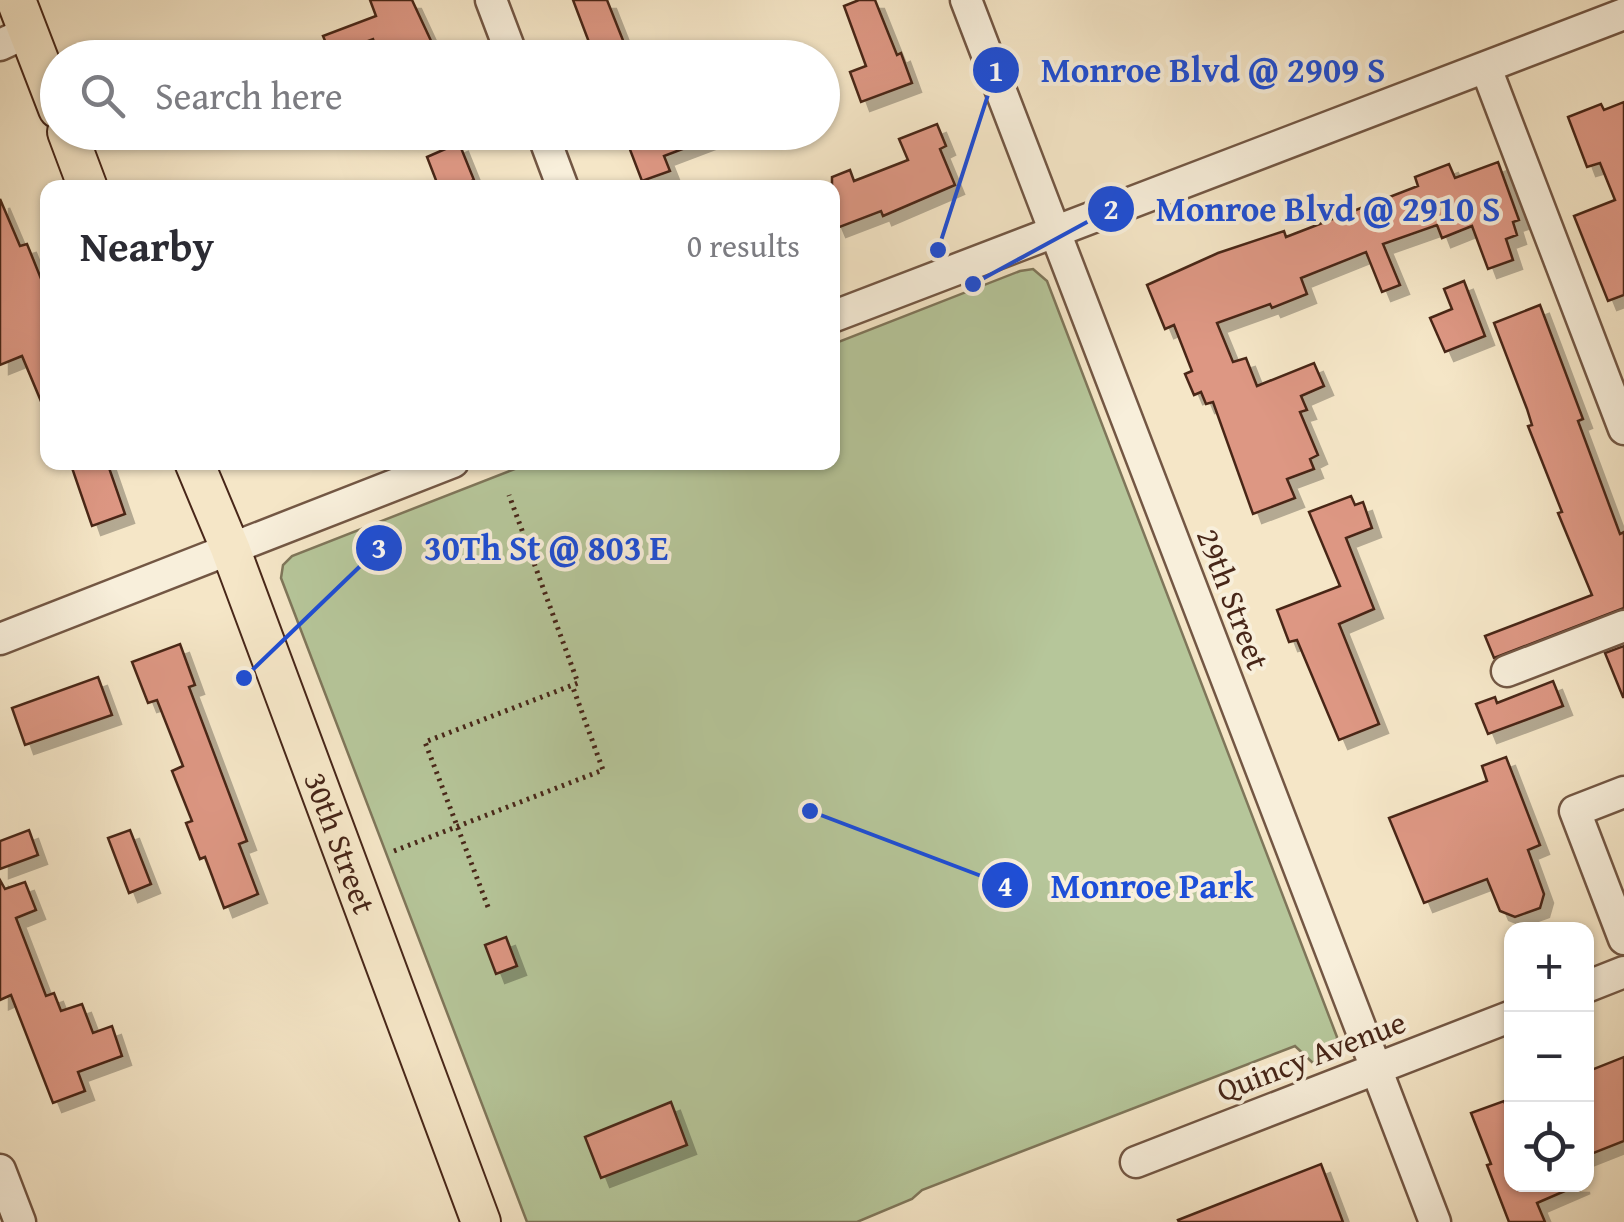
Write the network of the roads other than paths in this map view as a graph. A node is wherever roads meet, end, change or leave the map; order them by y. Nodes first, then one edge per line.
1 (491, 0) edge
2 (966, 0) edge
3 (1624, 14) edge
4 (15, 25) edge
5 (506, 40) edge
6 (1486, 68) junction
7 (40, 74) edge
8 (74, 150) edge
9 (548, 150) edge
10 (85, 180) edge
11 (559, 180) edge
12 (1055, 232) junction
13 (840, 314) edge
14 (1624, 429) edge
15 (197, 470) edge
16 (432, 470) edge
17 (230, 548) junction
18 (1624, 626) edge
19 (0, 639) edge
20 (1507, 670) dead end
21 (1624, 792) edge
22 (1611, 869) edge
23 (1624, 939) edge
24 (1624, 972) edge
25 (1594, 984) edge
26 (1504, 1019) edge
27 (1376, 1067) junction
28 (1136, 1162) dead end
29 (0, 1170) edge
30 (20, 1222) edge
31 (481, 1222) edge
32 (1436, 1222) edge

1 - 5 street
2 - 12 street, 29th Street
3 - 6 street
4 - 7 main road
6 - 12 street
6 - 14 street
8 - 10 main road
9 - 11 street
12 - 13 street
12 - 27 street, 29th Street
15 - 17 main road, 30th Street
16 - 17 street
17 - 19 street
17 - 31 main road, 30th Street
18 - 20 street
21 - 22 street
22 - 23 street
24 - 25 street
26 - 27 street, Quincy Avenue
27 - 28 street, Quincy Avenue
27 - 32 street, 29th Street
29 - 30 street

